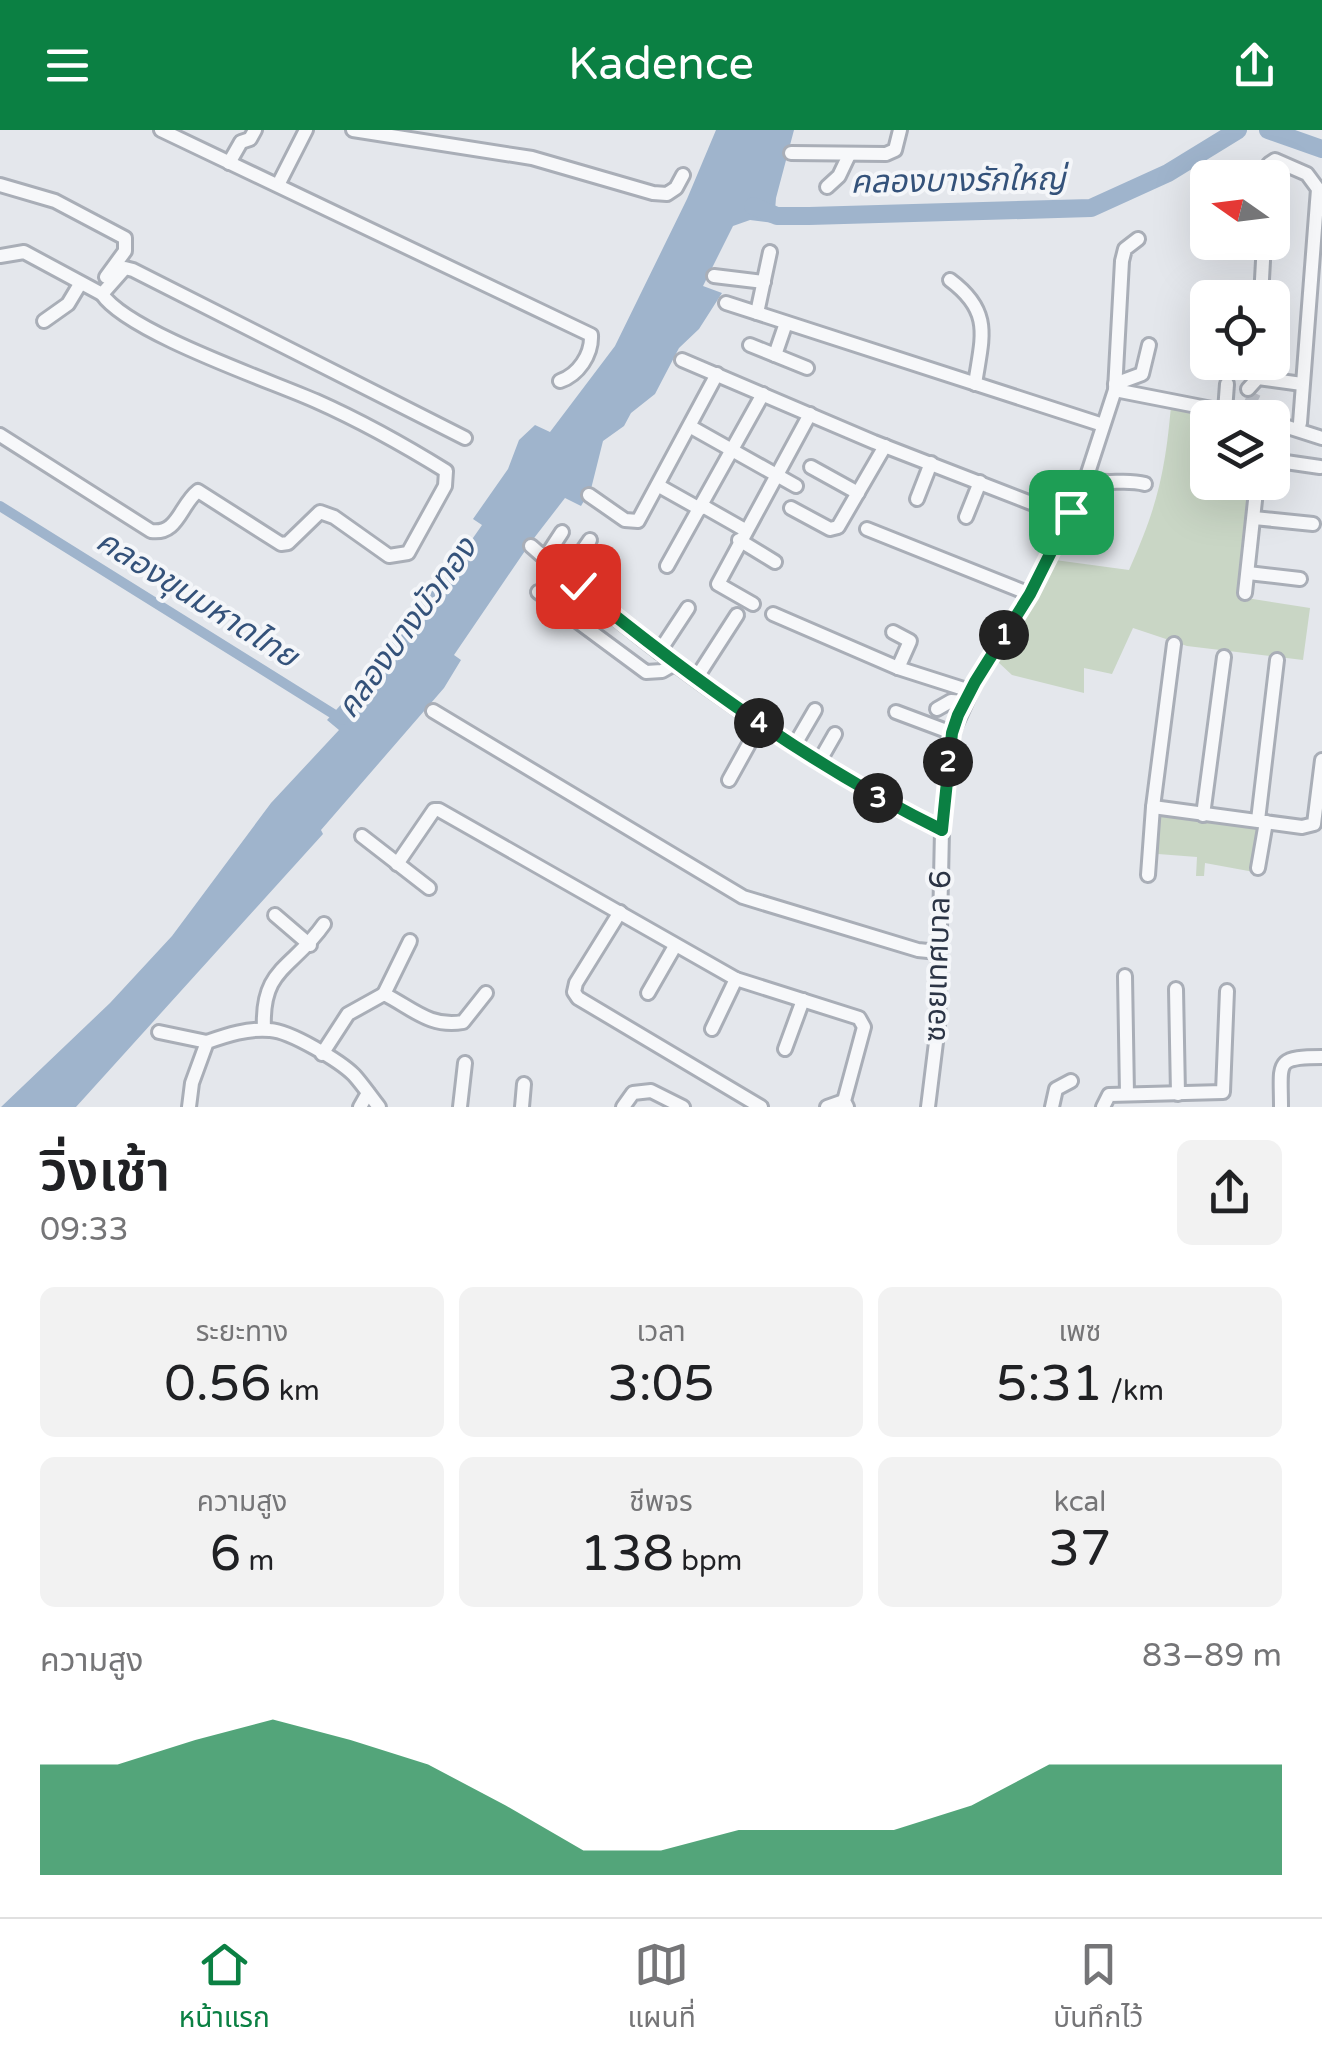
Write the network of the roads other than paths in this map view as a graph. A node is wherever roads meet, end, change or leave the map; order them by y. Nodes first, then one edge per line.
1 (161, 130) edge
2 (255, 130) edge
3 (306, 130) edge
4 (353, 130) edge
5 (900, 130) edge
6 (241, 136) edge
7 (791, 153) dead end
8 (849, 155) junction
9 (229, 164) junction
10 (1290, 166) edge
11 (683, 175) dead end
12 (0, 184) edge
13 (278, 184) junction
14 (827, 188) dead end
15 (1138, 239) dead end
16 (770, 252) dead end
17 (0, 256) edge
18 (714, 276) dead end
19 (950, 280) dead end
20 (764, 282) junction
21 (80, 284) junction
22 (99, 292) junction
23 (726, 303) dead end
24 (757, 313) junction
25 (44, 320) dead end
26 (786, 322) junction
27 (750, 345) dead end
28 (1149, 345) dead end
29 (775, 355) junction
30 (682, 360) dead end
31 (807, 368) dead end
32 (717, 374) junction
33 (560, 380) dead end
34 (975, 384) junction
35 (1228, 384) dead end
36 (1302, 384) junction
37 (1115, 387) junction
38 (763, 394) junction
39 (1247, 400) edge
40 (810, 414) junction
41 (1300, 422) dead end
42 (1103, 426) junction
43 (691, 427) junction
44 (1290, 428) edge
45 (0, 435) edge
46 (465, 438) dead end
47 (1322, 438) edge
48 (885, 446) junction
49 (734, 450) junction
50 (1290, 463) edge
51 (932, 464) junction
52 (811, 467) dead end
53 (1320, 467) dead end
54 (777, 475) junction
55 (1086, 479) junction
56 (980, 482) junction
57 (1145, 484) dead end
58 (658, 486) junction
59 (796, 486) dead end
60 (858, 493) junction
61 (589, 495) dead end
62 (917, 499) dead end
63 (1256, 500) edge
64 (700, 507) junction
65 (791, 508) dead end
66 (1056, 515) junction
67 (966, 517) dead end
68 (1254, 518) junction
69 (1313, 524) dead end
70 (867, 529) dead end
71 (562, 532) dead end
72 (742, 535) junction
73 (590, 540) dead end
74 (531, 546) dead end
75 (545, 558) junction
76 (775, 562) dead end
77 (667, 566) dead end
78 (1248, 573) junction
79 (565, 576) junction
80 (1300, 579) dead end
81 (538, 592) dead end
82 (1245, 593) dead end
83 (1030, 594) junction
84 (753, 604) dead end
85 (688, 608) dead end
86 (773, 614) dead end
87 (737, 615) dead end
88 (893, 632) dead end
89 (1174, 644) dead end
90 (659, 652) junction
91 (1224, 658) dead end
92 (1277, 660) dead end
93 (676, 663) junction
94 (898, 668) junction
95 (696, 677) junction
96 (968, 696) junction
97 (937, 708) dead end
98 (815, 710) dead end
99 (433, 711) dead end
100 (896, 712) dead end
101 (760, 724) junction
102 (952, 733) junction
103 (835, 734) dead end
104 (794, 746) junction
105 (1322, 760) edge
106 (819, 762) junction
107 (729, 780) dead end
108 (1153, 807) junction
109 (1203, 814) junction
110 (1262, 821) junction
111 (942, 830) junction
112 (362, 836) dead end
113 (397, 864) junction
114 (1258, 868) dead end
115 (1148, 875) dead end
116 (430, 888) dead end
117 (620, 912) junction
118 (274, 915) dead end
119 (324, 924) dead end
120 (410, 941) dead end
121 (310, 945) junction
122 (675, 946) junction
123 (938, 952) junction
124 (1126, 976) dead end
125 (736, 980) junction
126 (1176, 989) dead end
127 (1227, 991) dead end
128 (486, 993) dead end
129 (648, 993) dead end
130 (384, 994) junction
131 (802, 1000) junction
132 (712, 1028) dead end
133 (264, 1029) junction
134 (159, 1032) dead end
135 (207, 1042) junction
136 (785, 1049) dead end
137 (322, 1054) junction
138 (1322, 1057) edge
139 (465, 1063) dead end
140 (1071, 1081) dead end
141 (524, 1084) dead end
142 (368, 1092) junction
143 (1127, 1094) junction
144 (1178, 1094) junction
145 (1154, 1101) edge
146 (1203, 1101) edge
147 (846, 1104) edge
148 (189, 1107) edge
149 (360, 1107) edge
150 (379, 1107) edge
151 (460, 1107) edge
152 (522, 1107) edge
153 (623, 1107) edge
154 (682, 1107) edge
155 (761, 1107) edge
156 (828, 1107) edge
157 (928, 1107) edge
158 (1052, 1107) edge
159 (1103, 1107) edge
160 (1281, 1107) edge

1 - 9 street
2 - 6 street
3 - 13 street
4 - 11 street
5 - 8 street
6 - 9 street
7 - 8 street
8 - 14 street
9 - 13 street
10 - 36 street
12 - 22 street
13 - 33 street
15 - 37 street
16 - 20 street
17 - 21 street
18 - 20 street
19 - 34 street
20 - 24 street
21 - 22 street
21 - 25 street
22 - 45 street
22 - 46 street
23 - 24 street
24 - 26 street
26 - 29 street
26 - 34 street
27 - 29 street
28 - 37 street
29 - 31 street
30 - 32 street
32 - 38 street
32 - 43 street
34 - 42 street
35 - 39 street
36 - 39 street
36 - 41 street
37 - 39 street
37 - 42 street, ซอยเทศบาล 6
38 - 40 street
38 - 49 street
40 - 48 street
40 - 54 street
42 - 55 street, ซอยเทศบาล 6
43 - 49 street
43 - 58 street
44 - 47 street
48 - 51 street
48 - 60 street
49 - 54 street
49 - 64 street
50 - 53 street
51 - 56 street
51 - 62 street
52 - 60 street
54 - 59 street
54 - 72 street
55 - 57 street
55 - 66 street, ซอยเทศบาล 6
56 - 66 street
56 - 67 street
58 - 61 street
58 - 64 street
60 - 65 street
63 - 68 street
64 - 72 street
64 - 77 street
66 - 83 street, ซอยเทศบาล 6
68 - 69 street
68 - 78 street
70 - 83 street
71 - 75 street
72 - 76 street
72 - 84 street
73 - 79 street
74 - 75 street
75 - 79 street
78 - 80 street
78 - 82 street
79 - 90 street
81 - 93 street
83 - 96 street, ซอยเทศบาล 6
85 - 90 street
86 - 94 street
87 - 95 street
88 - 94 street
89 - 108 street
90 - 93 street
91 - 109 street
92 - 110 street
93 - 95 street
94 - 96 street
95 - 101 street
96 - 97 street
96 - 102 street, ซอยเทศบาล 6
98 - 104 street
99 - 123 street
100 - 102 street
101 - 104 street
101 - 107 street
102 - 111 street, ซอยเทศบาล 6
103 - 106 street
104 - 106 street
105 - 110 street
106 - 111 street
108 - 109 street
108 - 115 street
109 - 110 street
110 - 114 street
111 - 123 street, ซอยเทศบาล 6
112 - 113 street
113 - 116 street
113 - 117 street
117 - 122 street
117 - 155 street
118 - 121 street
119 - 121 street
120 - 130 street
121 - 133 street
122 - 125 street
122 - 129 street
123 - 157 street, ซอยเทศบาล 6
124 - 143 street
125 - 131 street
125 - 132 street
126 - 144 street
127 - 146 street
128 - 130 street
130 - 137 street
131 - 136 street
131 - 147 street
133 - 135 street
133 - 137 street
134 - 135 street
135 - 148 street
137 - 142 street
138 - 160 street
139 - 151 street
140 - 158 street
141 - 152 street
142 - 149 street
142 - 150 street
143 - 145 street
143 - 159 street
144 - 145 street
144 - 146 street
147 - 156 street
153 - 154 street

